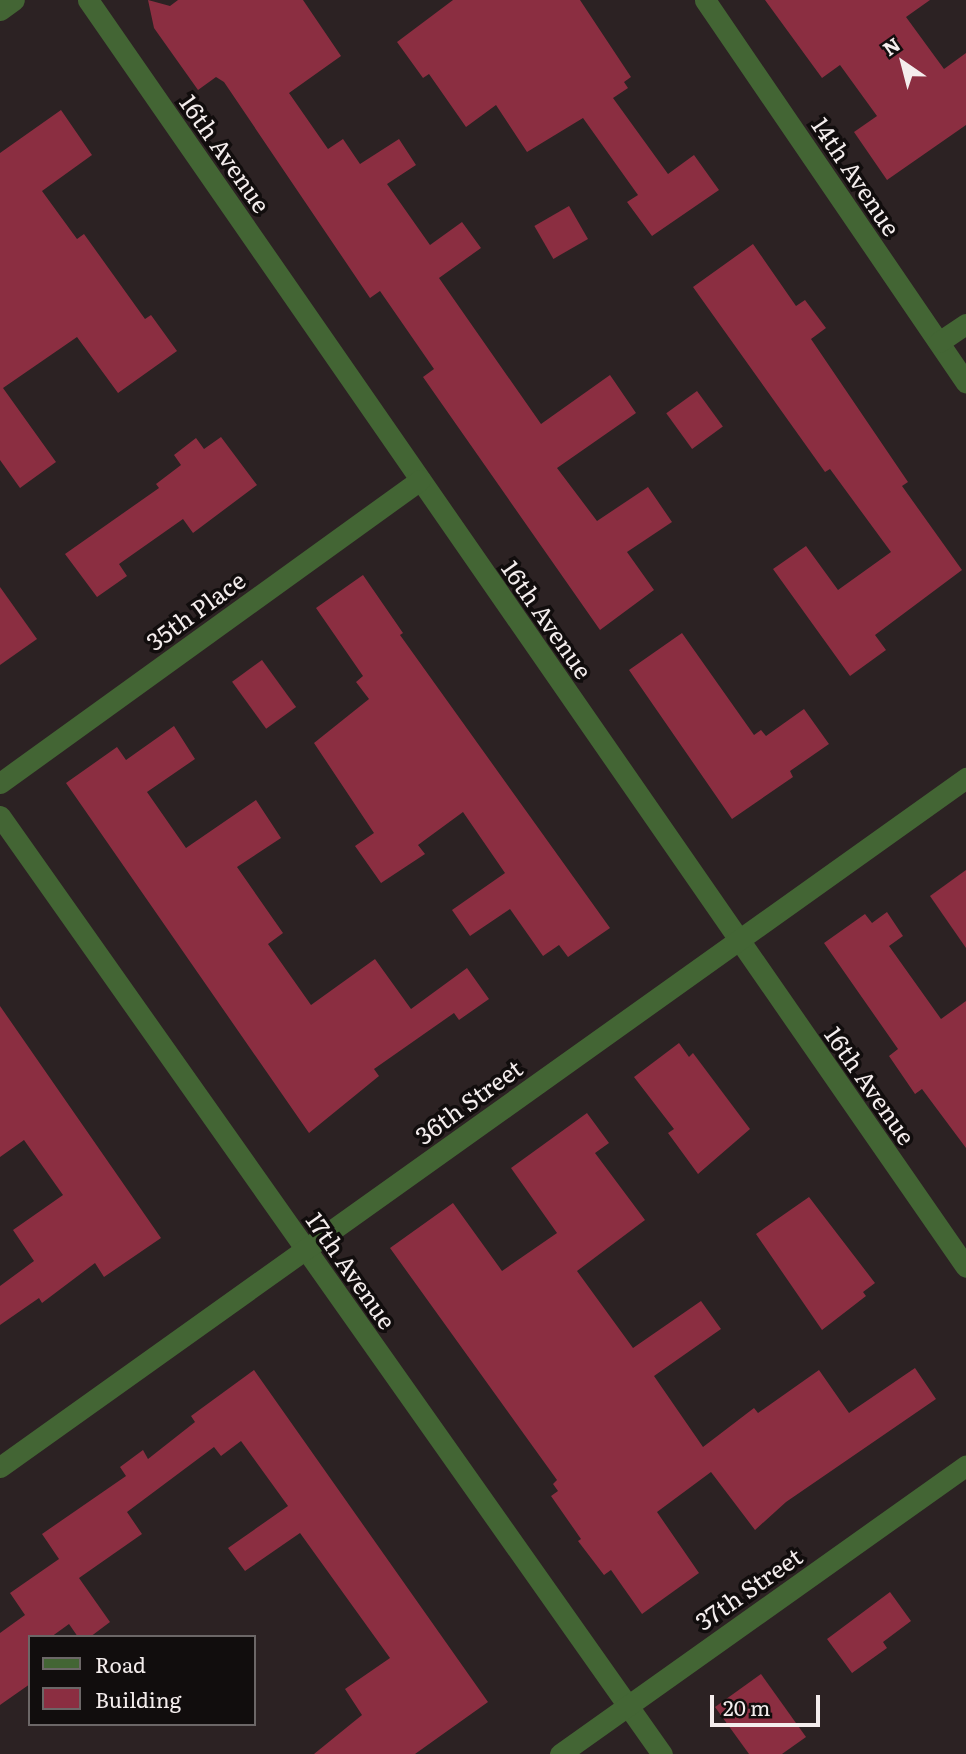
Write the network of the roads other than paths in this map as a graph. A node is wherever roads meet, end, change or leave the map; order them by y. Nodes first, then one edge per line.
1 (14, 0) edge
2 (88, 0) edge
3 (705, 0) edge
4 (0, 10) edge
5 (966, 324) edge
6 (939, 342) junction
7 (966, 382) edge
8 (420, 480) junction
9 (966, 778) edge
10 (0, 783) edge
11 (0, 816) edge
12 (739, 940) junction
13 (305, 1249) junction
14 (966, 1267) edge
15 (966, 1466) edge
16 (0, 1467) edge
17 (628, 1706) junction
18 (560, 1754) edge
19 (662, 1754) edge

1 - 4 street
2 - 8 street, 16th Avenue
3 - 6 street, 14th Avenue
5 - 6 street
6 - 7 street, 14th Avenue
8 - 10 street, 35th Place
8 - 12 street, 16th Avenue
9 - 12 street, 36th Street
11 - 13 street, 17th Avenue
12 - 13 street, 36th Street
12 - 14 street, 16th Avenue
13 - 16 street, 36th Street
13 - 17 street, 17th Avenue
15 - 17 street, 37th Street
17 - 18 street, 37th Street
17 - 19 street, 17th Avenue

